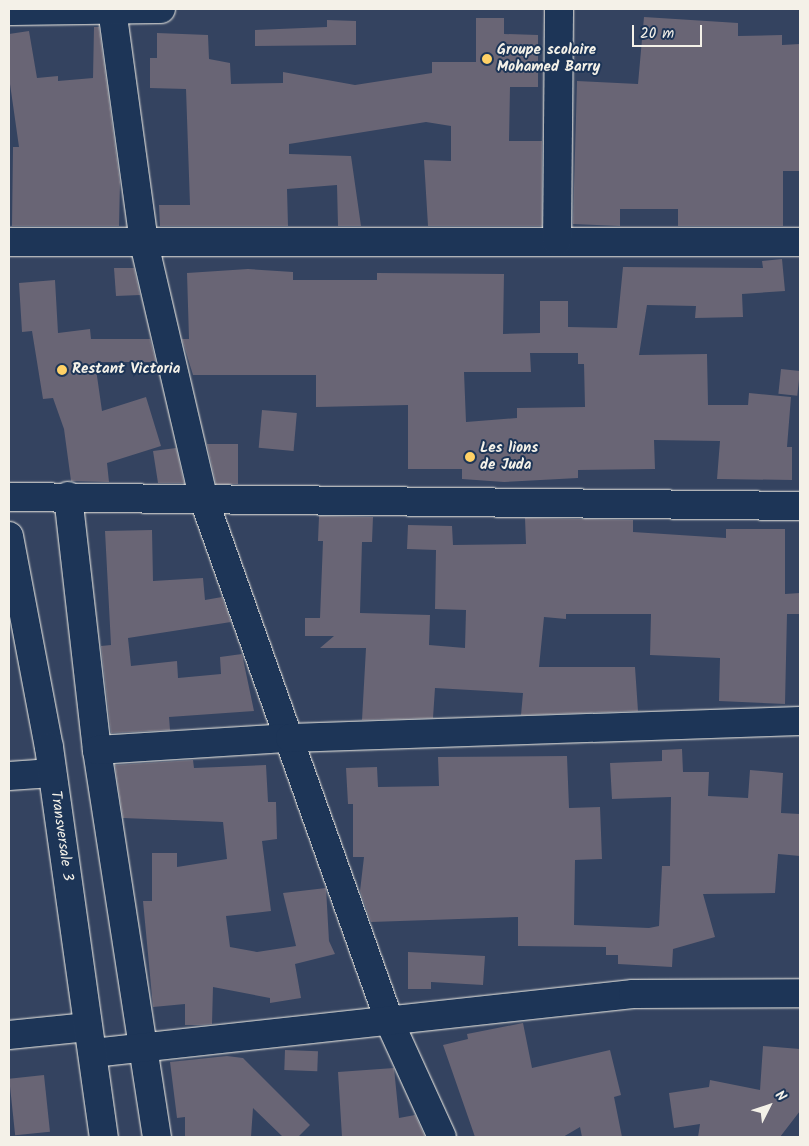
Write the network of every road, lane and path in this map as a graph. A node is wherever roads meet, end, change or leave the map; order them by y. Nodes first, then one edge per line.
1 (160, 9) edge
2 (560, 9) edge
3 (112, 10) edge
4 (9, 11) edge
5 (9, 242) edge
6 (556, 242) junction
7 (800, 242) edge
8 (144, 243) junction
9 (68, 496) junction
10 (9, 497) edge
11 (204, 500) junction
12 (800, 506) edge
13 (9, 536) edge
14 (800, 721) edge
15 (290, 738) junction
16 (97, 750) junction
17 (52, 773) junction
18 (9, 776) edge
19 (800, 993) edge
20 (390, 1022) junction
21 (9, 1035) edge
22 (90, 1040) junction
23 (141, 1048) junction
24 (104, 1137) edge
25 (157, 1137) edge
26 (442, 1137) edge

1 - 3 street
2 - 6 street
3 - 4 street
3 - 8 street
5 - 8 street
6 - 7 street
6 - 8 street
8 - 11 street
9 - 10 street
9 - 11 street
9 - 16 street
11 - 12 street
11 - 15 street
13 - 17 street, Transversale 3
14 - 15 street
15 - 16 street
15 - 20 street
16 - 23 street
17 - 18 street
17 - 22 street, Transversale 3
19 - 20 street
20 - 23 street
20 - 26 street
21 - 22 street
22 - 23 street
22 - 24 street, Transversale 3
23 - 25 street

